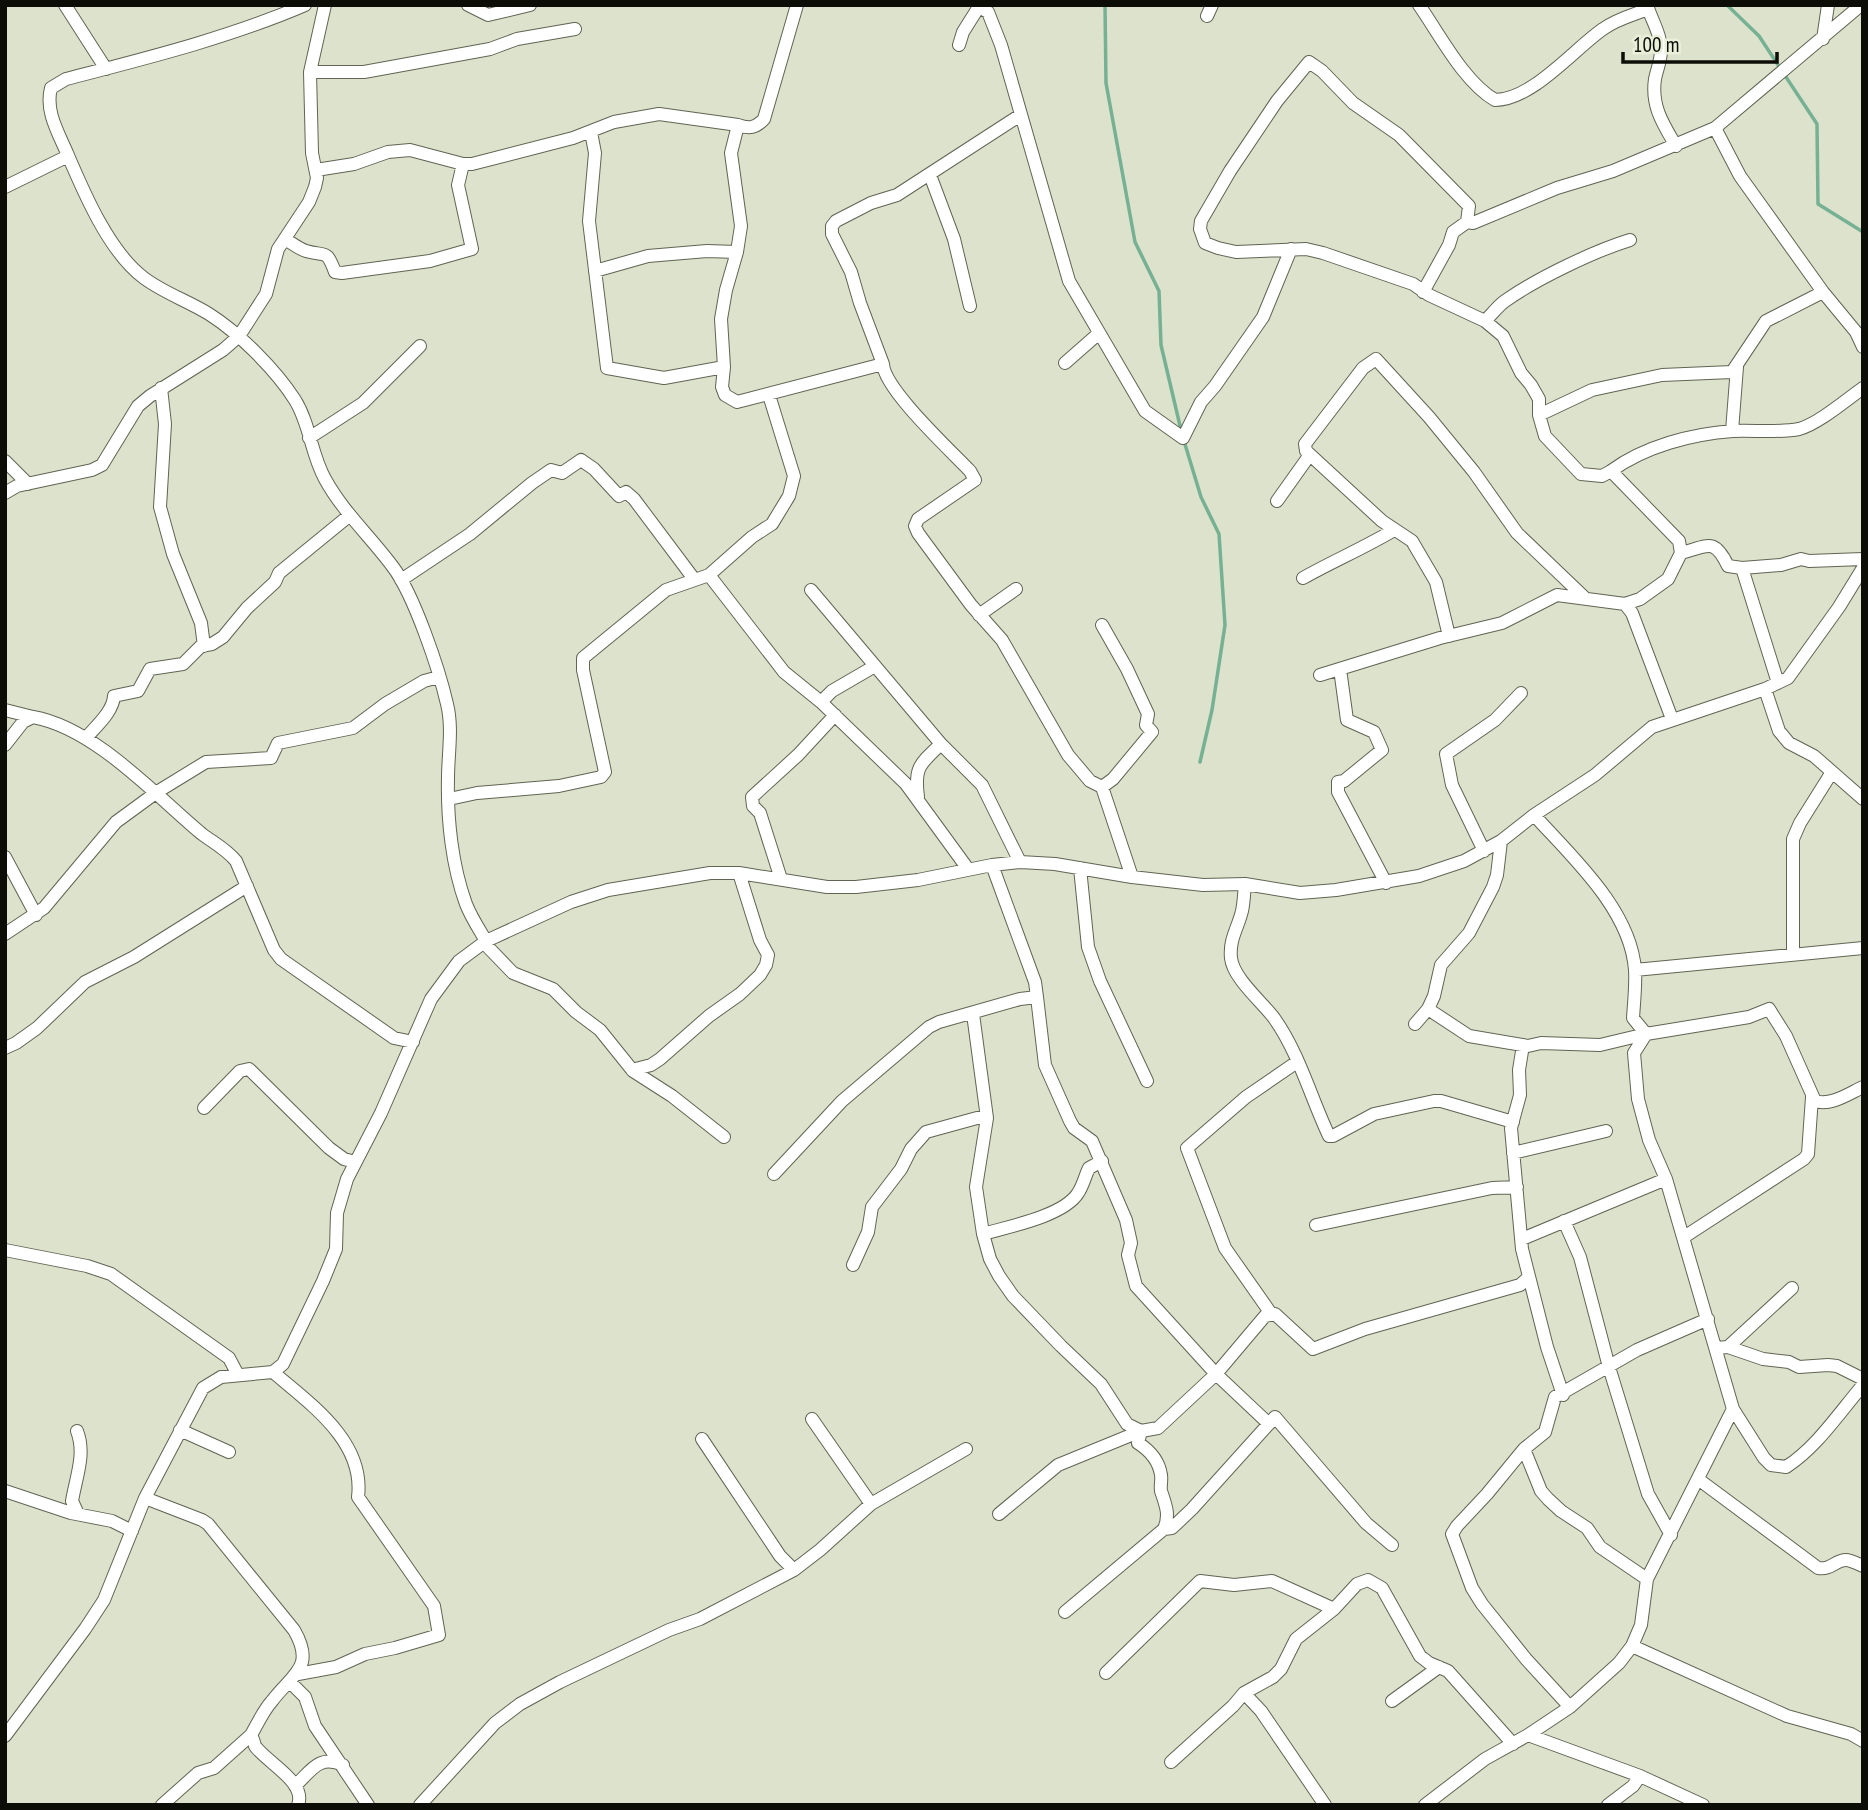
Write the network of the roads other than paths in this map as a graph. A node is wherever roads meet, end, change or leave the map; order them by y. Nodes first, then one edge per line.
1 (65, 5) edge
2 (305, 5) edge
3 (325, 5) edge
4 (468, 5) edge
5 (530, 5) edge
6 (797, 5) edge
7 (1419, 5) edge
8 (1828, 5) edge
9 (1861, 5) edge
10 (980, 6) edge
11 (1647, 7) edge
12 (575, 29) dead end
13 (1823, 39) junction
14 (959, 45) dead end
15 (106, 69) junction
16 (310, 72) junction
17 (1019, 116) junction
18 (738, 125) junction
19 (1714, 128) junction
20 (592, 132) junction
21 (1676, 146) junction
22 (68, 156) junction
23 (463, 164) junction
24 (316, 170) junction
25 (930, 175) junction
26 (5, 187) edge
27 (1468, 222) junction
28 (285, 239) junction
29 (1630, 240) dead end
30 (1292, 249) junction
31 (737, 252) junction
32 (595, 271) junction
33 (1423, 292) junction
34 (1823, 292) junction
35 (970, 306) dead end
36 (1485, 321) junction
37 (1098, 334) junction
38 (239, 336) junction
39 (420, 346) dead end
40 (1863, 347) edge
41 (1065, 363) dead end
42 (883, 365) junction
43 (724, 367) junction
44 (1737, 367) junction
45 (161, 388) junction
46 (1863, 388) edge
47 (769, 395) junction
48 (1539, 415) junction
49 (1732, 431) junction
50 (309, 438) junction
51 (1309, 456) junction
52 (5, 461) edge
53 (1611, 471) junction
54 (28, 484) junction
55 (5, 492) edge
56 (1277, 501) dead end
57 (350, 515) junction
58 (1394, 530) junction
59 (1681, 553) junction
60 (1863, 559) edge
61 (1742, 568) junction
62 (1863, 568) edge
63 (709, 575) junction
64 (1303, 578) dead end
65 (694, 579) junction
66 (401, 580) junction
67 (1016, 589) dead end
68 (811, 590) dead end
69 (1584, 597) junction
70 (1625, 604) junction
71 (979, 615) junction
72 (1102, 625) dead end
73 (1449, 636) junction
74 (204, 646) junction
75 (875, 666) junction
76 (1340, 669) junction
77 (1320, 675) dead end
78 (439, 677) junction
79 (1778, 683) junction
80 (1765, 689) junction
81 (1521, 693) dead end
82 (821, 702) junction
83 (5, 710) edge
84 (835, 715) junction
85 (33, 717) junction
86 (1672, 719) junction
87 (86, 738) junction
88 (941, 744) junction
89 (5, 745) edge
90 (1832, 772) junction
91 (1102, 787) junction
92 (157, 792) junction
93 (918, 797) junction
94 (449, 799) junction
95 (1863, 799) edge
96 (1534, 815) junction
97 (1501, 842) junction
98 (1484, 850) junction
99 (5, 857) edge
100 (1020, 862) junction
101 (992, 865) junction
102 (1080, 868) junction
103 (968, 869) junction
104 (739, 873) junction
105 (1132, 877) junction
106 (781, 879) junction
107 (1385, 883) junction
108 (1245, 884) junction
109 (247, 886) junction
110 (36, 915) junction
111 (5, 934) edge
112 (485, 942) junction
113 (1863, 948) edge
114 (1793, 955) junction
115 (1635, 971) junction
116 (1037, 997) junction
117 (1428, 1009) junction
118 (973, 1014) junction
119 (1415, 1024) dead end
120 (1646, 1034) junction
121 (412, 1042) junction
122 (1524, 1045) junction
123 (5, 1048) edge
124 (1297, 1062) junction
125 (632, 1070) junction
126 (1147, 1081) dead end
127 (1863, 1087) edge
128 (1812, 1097) junction
129 (204, 1108) dead end
130 (987, 1118) junction
131 (1513, 1122) junction
132 (1606, 1131) dead end
133 (724, 1136) dead end
134 (1513, 1153) junction
135 (1102, 1161) junction
136 (355, 1162) junction
137 (774, 1174) dead end
138 (1666, 1179) junction
139 (1517, 1187) junction
140 (1564, 1221) junction
141 (1316, 1225) dead end
142 (983, 1234) junction
143 (1684, 1237) junction
144 (1522, 1239) junction
145 (5, 1250) edge
146 (853, 1265) dead end
147 (1529, 1277) junction
148 (1792, 1288) dead end
149 (1272, 1315) junction
150 (1708, 1319) junction
151 (1722, 1347) junction
152 (1609, 1367) junction
153 (273, 1372) junction
154 (237, 1374) junction
155 (1216, 1374) junction
156 (1863, 1380) edge
157 (1863, 1385) edge
158 (1563, 1395) junction
159 (1734, 1409) junction
160 (812, 1419) dead end
161 (1269, 1424) junction
162 (78, 1430) dead end
163 (180, 1430) junction
164 (1141, 1431) junction
165 (702, 1439) dead end
166 (966, 1448) dead end
167 (1524, 1450) junction
168 (229, 1452) dead end
169 (1698, 1479) junction
170 (5, 1491) edge
171 (145, 1498) junction
172 (872, 1504) junction
173 (78, 1514) junction
174 (999, 1514) dead end
175 (1164, 1530) junction
176 (132, 1531) junction
177 (1671, 1535) junction
178 (1392, 1545) dead end
179 (1863, 1566) edge
180 (794, 1570) junction
181 (1647, 1579) junction
182 (1334, 1609) junction
183 (1065, 1612) dead end
184 (1632, 1646) junction
185 (1439, 1667) junction
186 (1106, 1673) dead end
187 (294, 1678) junction
188 (1244, 1693) junction
189 (1392, 1701) dead end
190 (1570, 1707) junction
191 (251, 1735) junction
192 (1528, 1735) junction
193 (5, 1736) edge
194 (1863, 1741) edge
195 (1513, 1744) junction
196 (1171, 1762) dead end
197 (343, 1765) junction
198 (1640, 1776) junction
199 (295, 1786) junction
200 (162, 1805) edge
201 (298, 1805) edge
202 (368, 1805) edge
203 (420, 1805) edge
204 (1325, 1805) edge
205 (1425, 1805) edge
206 (1608, 1805) edge
207 (1703, 1805) edge

1 - 15 street
2 - 15 street
3 - 16 street
4 - 5 street
6 - 18 street
7 - 11 street
8 - 13 street
9 - 13 street
10 - 14 street
10 - 17 street
11 - 21 street
12 - 16 street
13 - 19 street
15 - 22 street
16 - 24 street
17 - 25 street
17 - 37 street
18 - 20 street
18 - 31 street
19 - 21 street
19 - 34 street
20 - 23 street
20 - 32 street
21 - 27 street
22 - 26 street
22 - 38 street
23 - 24 street
23 - 28 street
24 - 28 street
25 - 35 street
25 - 42 street
27 - 30 street
27 - 33 street
28 - 38 street
29 - 36 street
30 - 33 street
30 - 37 street
31 - 32 street
31 - 43 street
32 - 43 street
33 - 36 street
34 - 40 street
34 - 44 street
36 - 48 street
37 - 41 street
38 - 45 street
38 - 50 street
39 - 50 street
42 - 47 street
42 - 71 street
43 - 47 street
44 - 48 street
44 - 49 street
45 - 54 street
45 - 74 street
46 - 49 street
47 - 63 street
48 - 53 street
49 - 53 street
50 - 57 street
51 - 56 street
51 - 58 street
51 - 69 street
52 - 54 street
53 - 59 street
54 - 55 street
57 - 66 street
57 - 74 street
58 - 64 street
58 - 73 street
59 - 61 street
59 - 70 street
60 - 61 street
61 - 79 street
62 - 79 street
63 - 65 street
63 - 82 street
65 - 66 street
65 - 94 street
66 - 78 street
67 - 71 street
68 - 75 street
69 - 70 street
69 - 73 street
70 - 86 street
71 - 91 street
72 - 91 street
73 - 76 street
74 - 87 street
75 - 82 street
75 - 88 street
76 - 77 street
76 - 107 street
78 - 92 street
78 - 94 street
79 - 80 street
80 - 86 street
80 - 90 street
81 - 98 street
82 - 84 street
83 - 85 street
84 - 93 street
84 - 106 street
85 - 87 street
85 - 89 street
86 - 96 street
87 - 92 street
88 - 93 street
88 - 100 street
90 - 95 street
90 - 114 street
91 - 105 street
92 - 109 street
92 - 110 street
93 - 103 street
94 - 112 street
96 - 97 street
96 - 115 street
97 - 98 street
97 - 117 street
98 - 107 street
99 - 110 street
100 - 101 street
100 - 102 street
101 - 103 street
101 - 116 street
102 - 105 street
102 - 126 street
103 - 106 street
104 - 106 street
104 - 112 street
104 - 125 street
105 - 108 street
107 - 108 street
108 - 124 street
109 - 121 street
109 - 123 street
110 - 111 street
112 - 121 street
112 - 125 street
113 - 114 street
114 - 115 street
115 - 120 street
116 - 118 street
116 - 135 street
117 - 119 street
117 - 122 street
118 - 130 street
118 - 137 street
120 - 122 street
120 - 128 street
120 - 138 street
121 - 136 street
122 - 131 street
124 - 131 street
124 - 149 street
125 - 133 street
127 - 128 street
128 - 143 street
129 - 136 street
130 - 142 street
130 - 146 street
131 - 134 street
132 - 134 street
134 - 139 street
135 - 142 street
135 - 155 street
136 - 153 street
138 - 140 street
138 - 143 street
139 - 141 street
139 - 144 street
140 - 144 street
140 - 152 street
142 - 164 street
143 - 150 street
144 - 147 street
145 - 154 street
147 - 149 street
147 - 158 street
148 - 151 street
149 - 155 street
150 - 151 street
150 - 152 street
151 - 156 street
151 - 159 street
152 - 158 street
152 - 177 street
153 - 154 street
153 - 187 street
154 - 163 street
155 - 161 street
155 - 164 street
157 - 159 street
158 - 167 street
159 - 169 street
160 - 172 street
161 - 175 street
161 - 178 street
162 - 173 street
163 - 168 street
163 - 171 street
164 - 174 street
164 - 175 street
165 - 180 street
166 - 172 street
167 - 181 street
167 - 190 street
169 - 177 street
169 - 179 street
170 - 173 street
171 - 176 street
171 - 187 street
172 - 180 street
173 - 176 street
175 - 183 street
176 - 193 street
177 - 181 street
180 - 203 street
181 - 184 street
182 - 185 street
182 - 186 street
182 - 188 street
184 - 190 street
184 - 194 street
185 - 189 street
185 - 195 street
187 - 191 street
187 - 197 street
188 - 196 street
188 - 204 street
190 - 192 street
191 - 199 street
191 - 200 street
192 - 195 street
192 - 198 street
195 - 205 street
197 - 199 street
197 - 202 street
198 - 206 street
198 - 207 street
199 - 201 street

